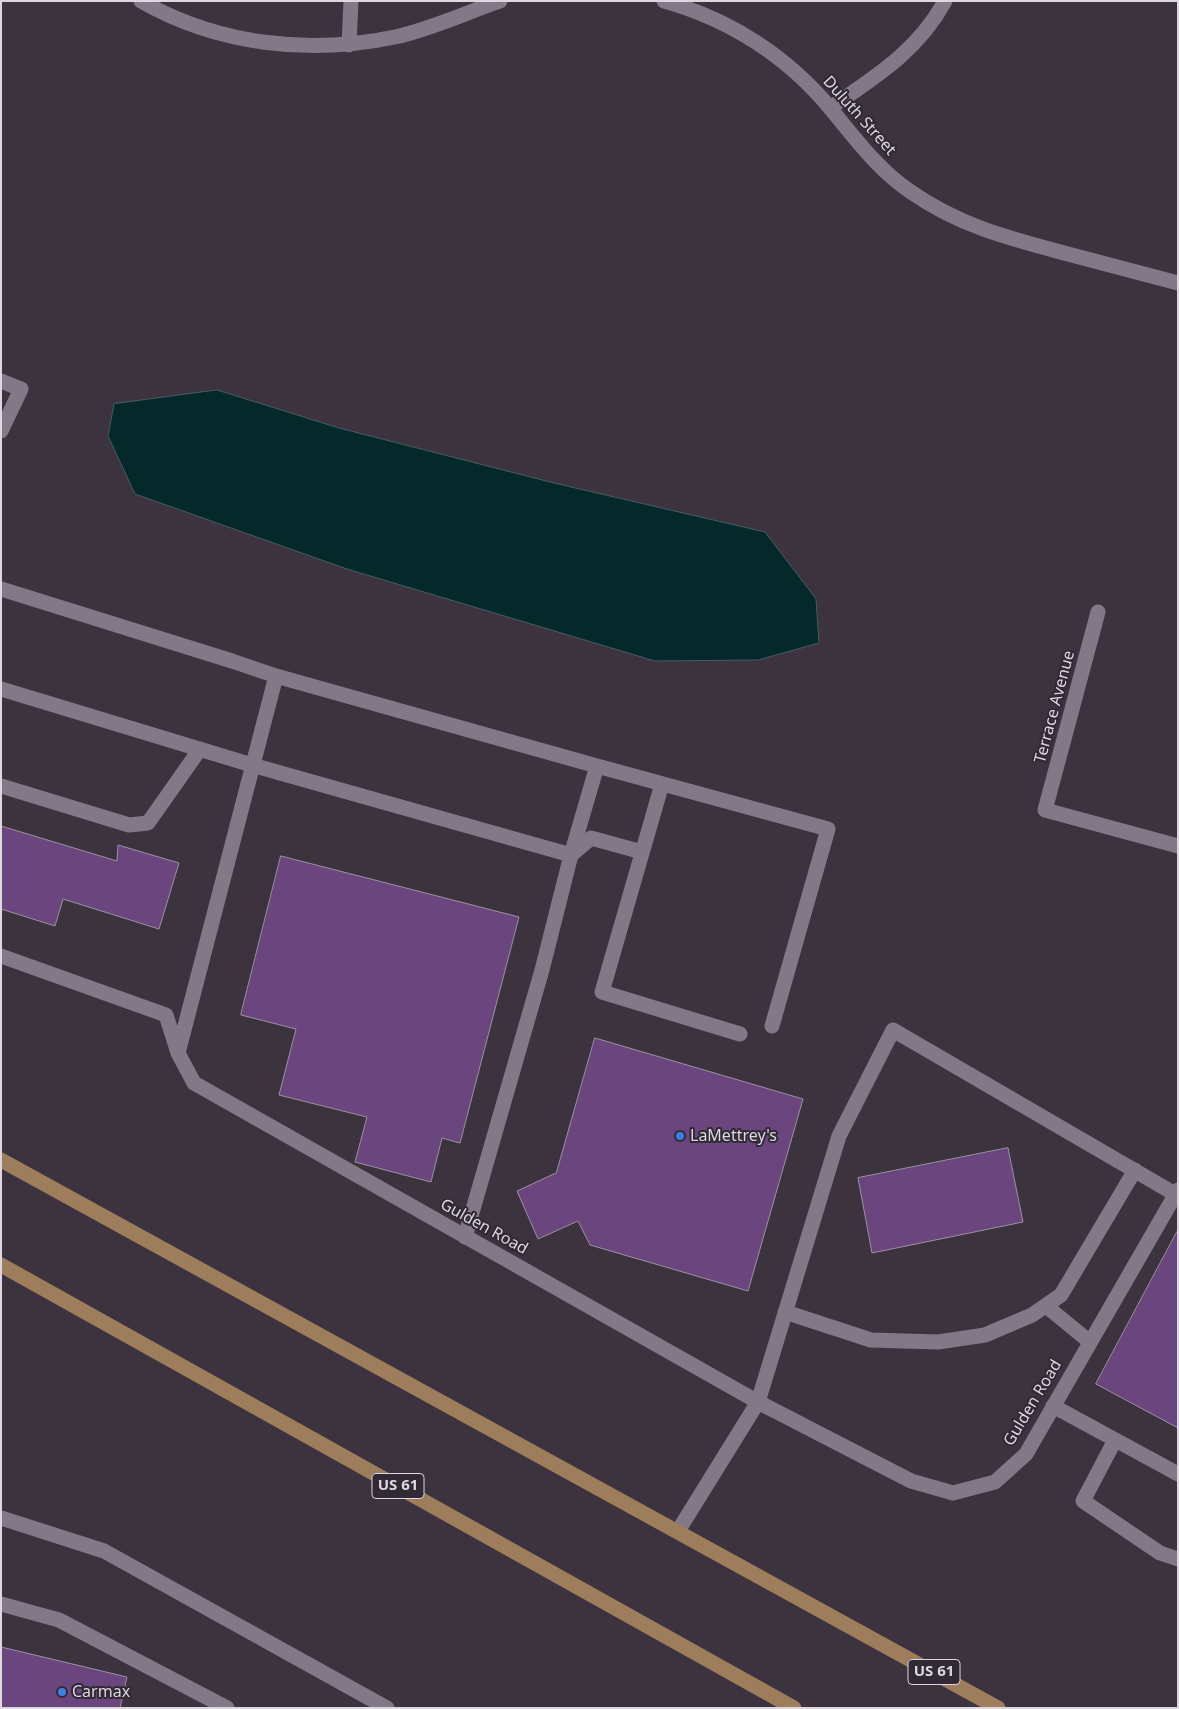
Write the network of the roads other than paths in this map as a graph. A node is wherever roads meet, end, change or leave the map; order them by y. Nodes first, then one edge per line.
1 (141, 1) edge
2 (351, 1) edge
3 (500, 1) edge
4 (664, 1) edge
5 (945, 1) edge
6 (348, 45) junction
7 (830, 108) junction
8 (1178, 283) edge
9 (1, 381) edge
10 (1, 431) edge
11 (1, 589) edge
12 (1098, 612) dead end
13 (276, 676) junction
14 (1, 689) edge
15 (200, 749) junction
16 (252, 764) junction
17 (597, 766) junction
18 (662, 784) junction
19 (1, 786) edge
20 (1178, 846) edge
21 (642, 852) junction
22 (572, 855) junction
23 (1, 956) edge
24 (772, 1026) dead end
25 (740, 1034) dead end
26 (178, 1052) junction
27 (1, 1160) edge
28 (1135, 1170) junction
29 (1177, 1192) edge
30 (465, 1237) junction
31 (1, 1265) edge
32 (1046, 1306) junction
33 (785, 1312) junction
34 (1090, 1342) junction
35 (758, 1402) junction
36 (1054, 1406) junction
37 (1115, 1440) junction
38 (1178, 1474) edge
39 (1, 1518) edge
40 (678, 1531) junction
41 (1178, 1559) edge
42 (1, 1604) edge
43 (227, 1708) edge
44 (387, 1708) edge
45 (794, 1708) edge
46 (998, 1708) edge

1 - 6 street
2 - 6 street
3 - 6 street
4 - 7 street, Duluth Street
5 - 7 street
7 - 8 street, Duluth Street
9 - 10 street
11 - 13 street
12 - 20 street, Terrace Avenue
13 - 16 street
13 - 17 street
14 - 15 street
15 - 16 street
15 - 19 street
16 - 22 street
16 - 26 street
17 - 18 street
17 - 22 street
18 - 21 street
18 - 24 street
21 - 22 street
21 - 25 street
22 - 30 street
23 - 26 street
26 - 30 street, Gulden Road
27 - 40 main road, US 61
28 - 29 street
28 - 32 street
28 - 33 street
29 - 34 street, Gulden Road
30 - 35 street, Gulden Road
31 - 45 main road, US 61
32 - 33 street
32 - 34 street
33 - 35 street
34 - 36 street, Gulden Road
35 - 36 street, Gulden Road
35 - 40 street
36 - 37 street
37 - 38 street
37 - 41 street
39 - 44 street
40 - 46 main road, US 61
42 - 43 street

